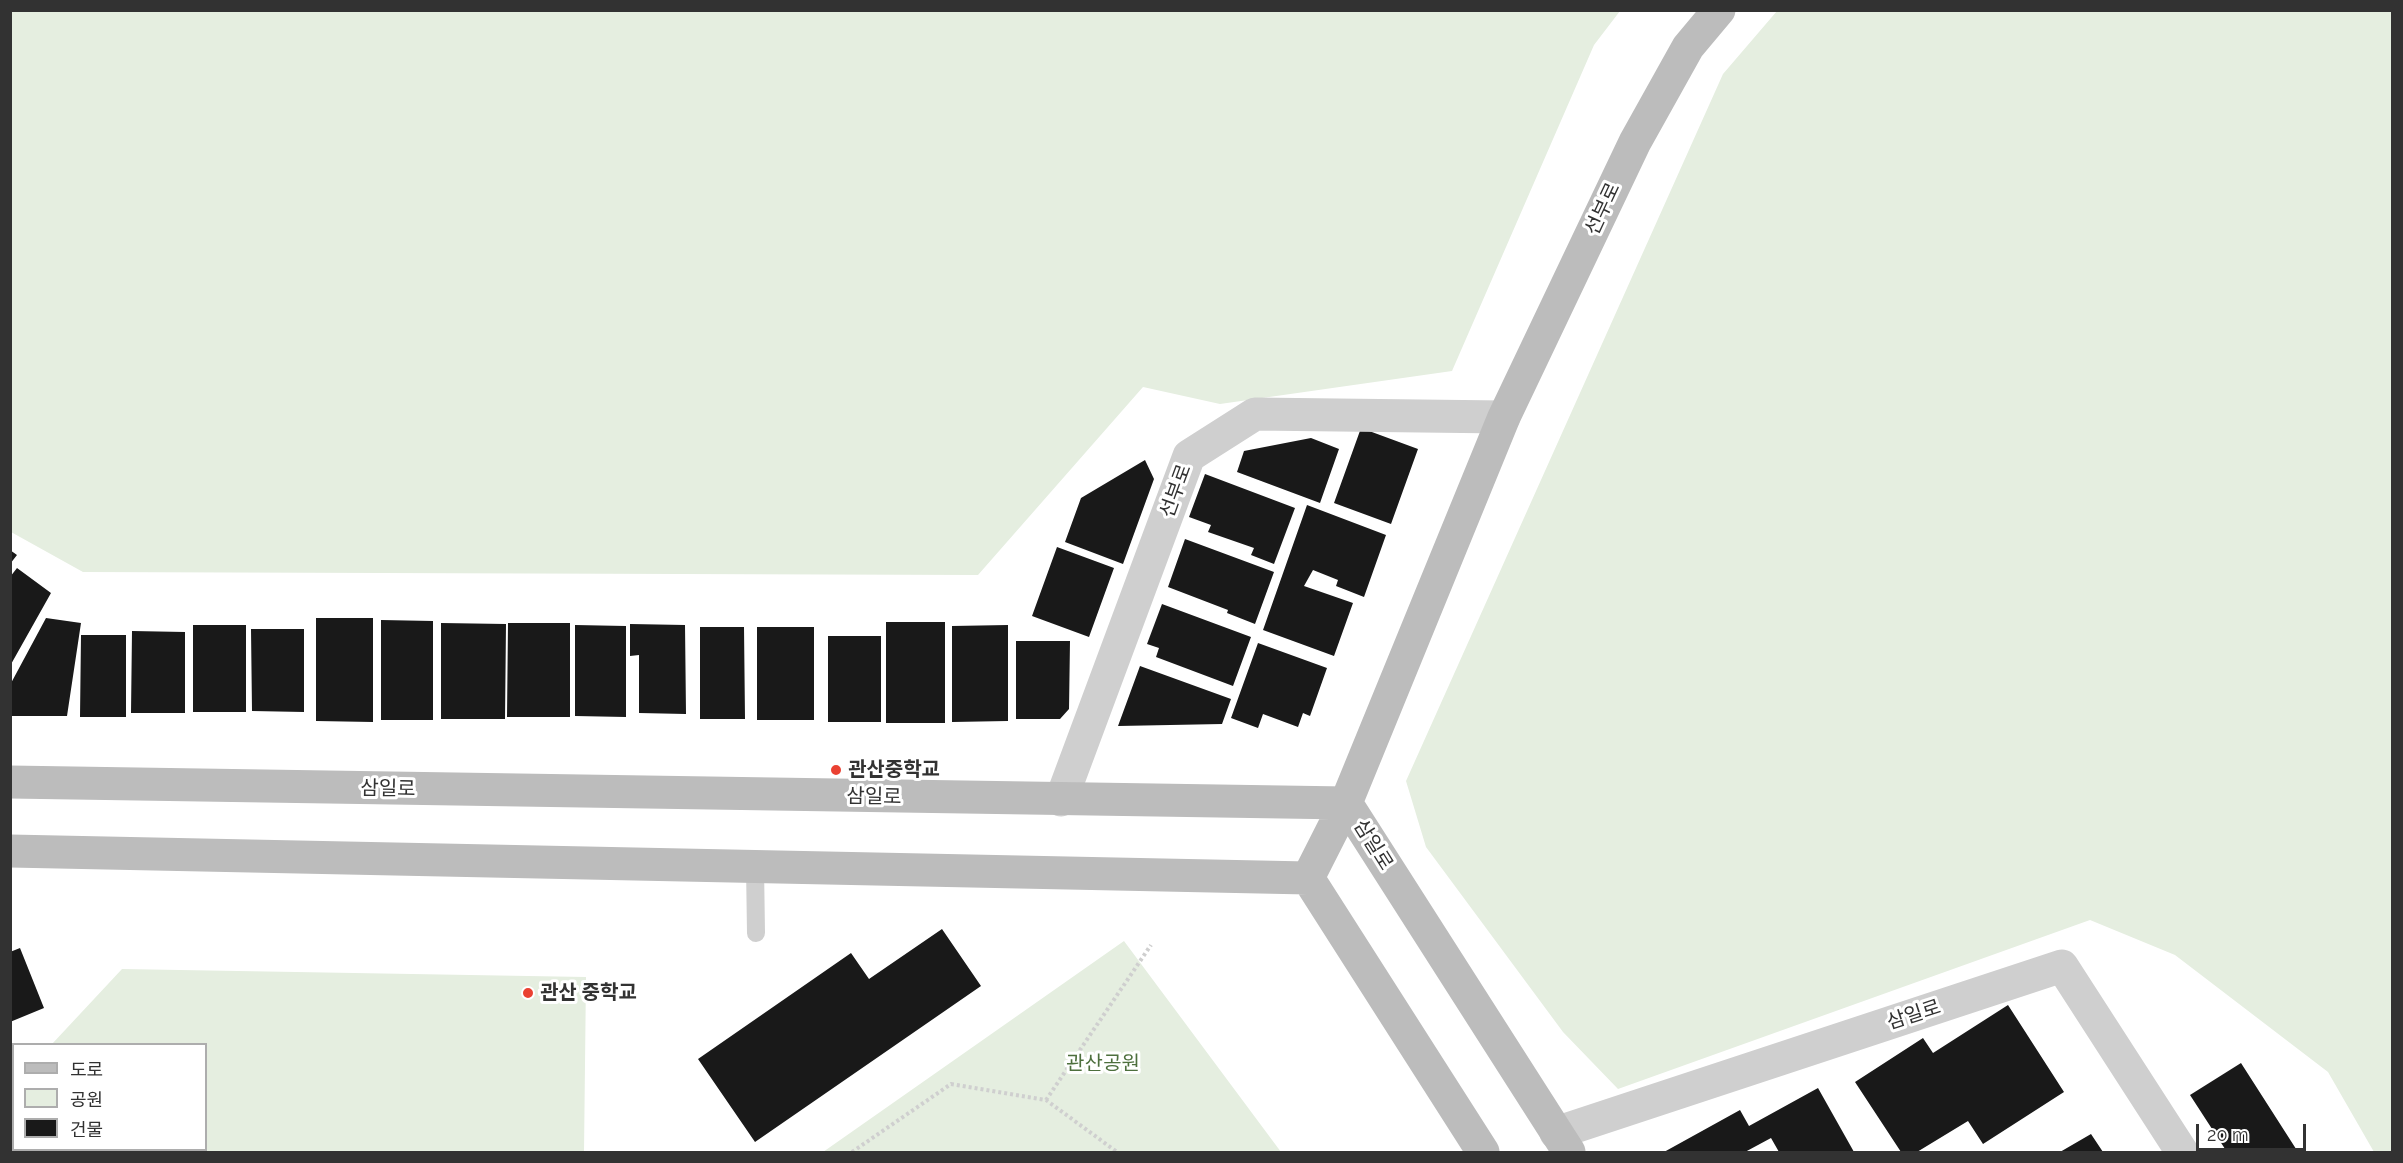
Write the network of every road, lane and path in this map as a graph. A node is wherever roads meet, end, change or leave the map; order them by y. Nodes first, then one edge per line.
1 (1719, 10) edge
2 (1504, 417) junction
3 (10, 782) edge
4 (1061, 800) junction
5 (1346, 803) junction
6 (10, 851) edge
7 (755, 866) junction
8 (1308, 878) junction
9 (756, 933) dead end
10 (1150, 945) dead end
11 (1046, 1100) junction
12 (1562, 1143) edge
13 (852, 1152) edge
14 (1117, 1152) edge
15 (1483, 1152) edge
16 (2182, 1152) edge

1 - 2 street, 선부로
2 - 4 street, 선부로
2 - 5 street, 선부로
3 - 4 street, 삼일로
4 - 5 street, 삼일로
5 - 8 street, 선부로
5 - 12 street, 삼일로
6 - 7 street
7 - 8 street
7 - 9 lane
8 - 15 street
10 - 11 path
11 - 13 path
11 - 14 path
12 - 16 street, 삼일로

